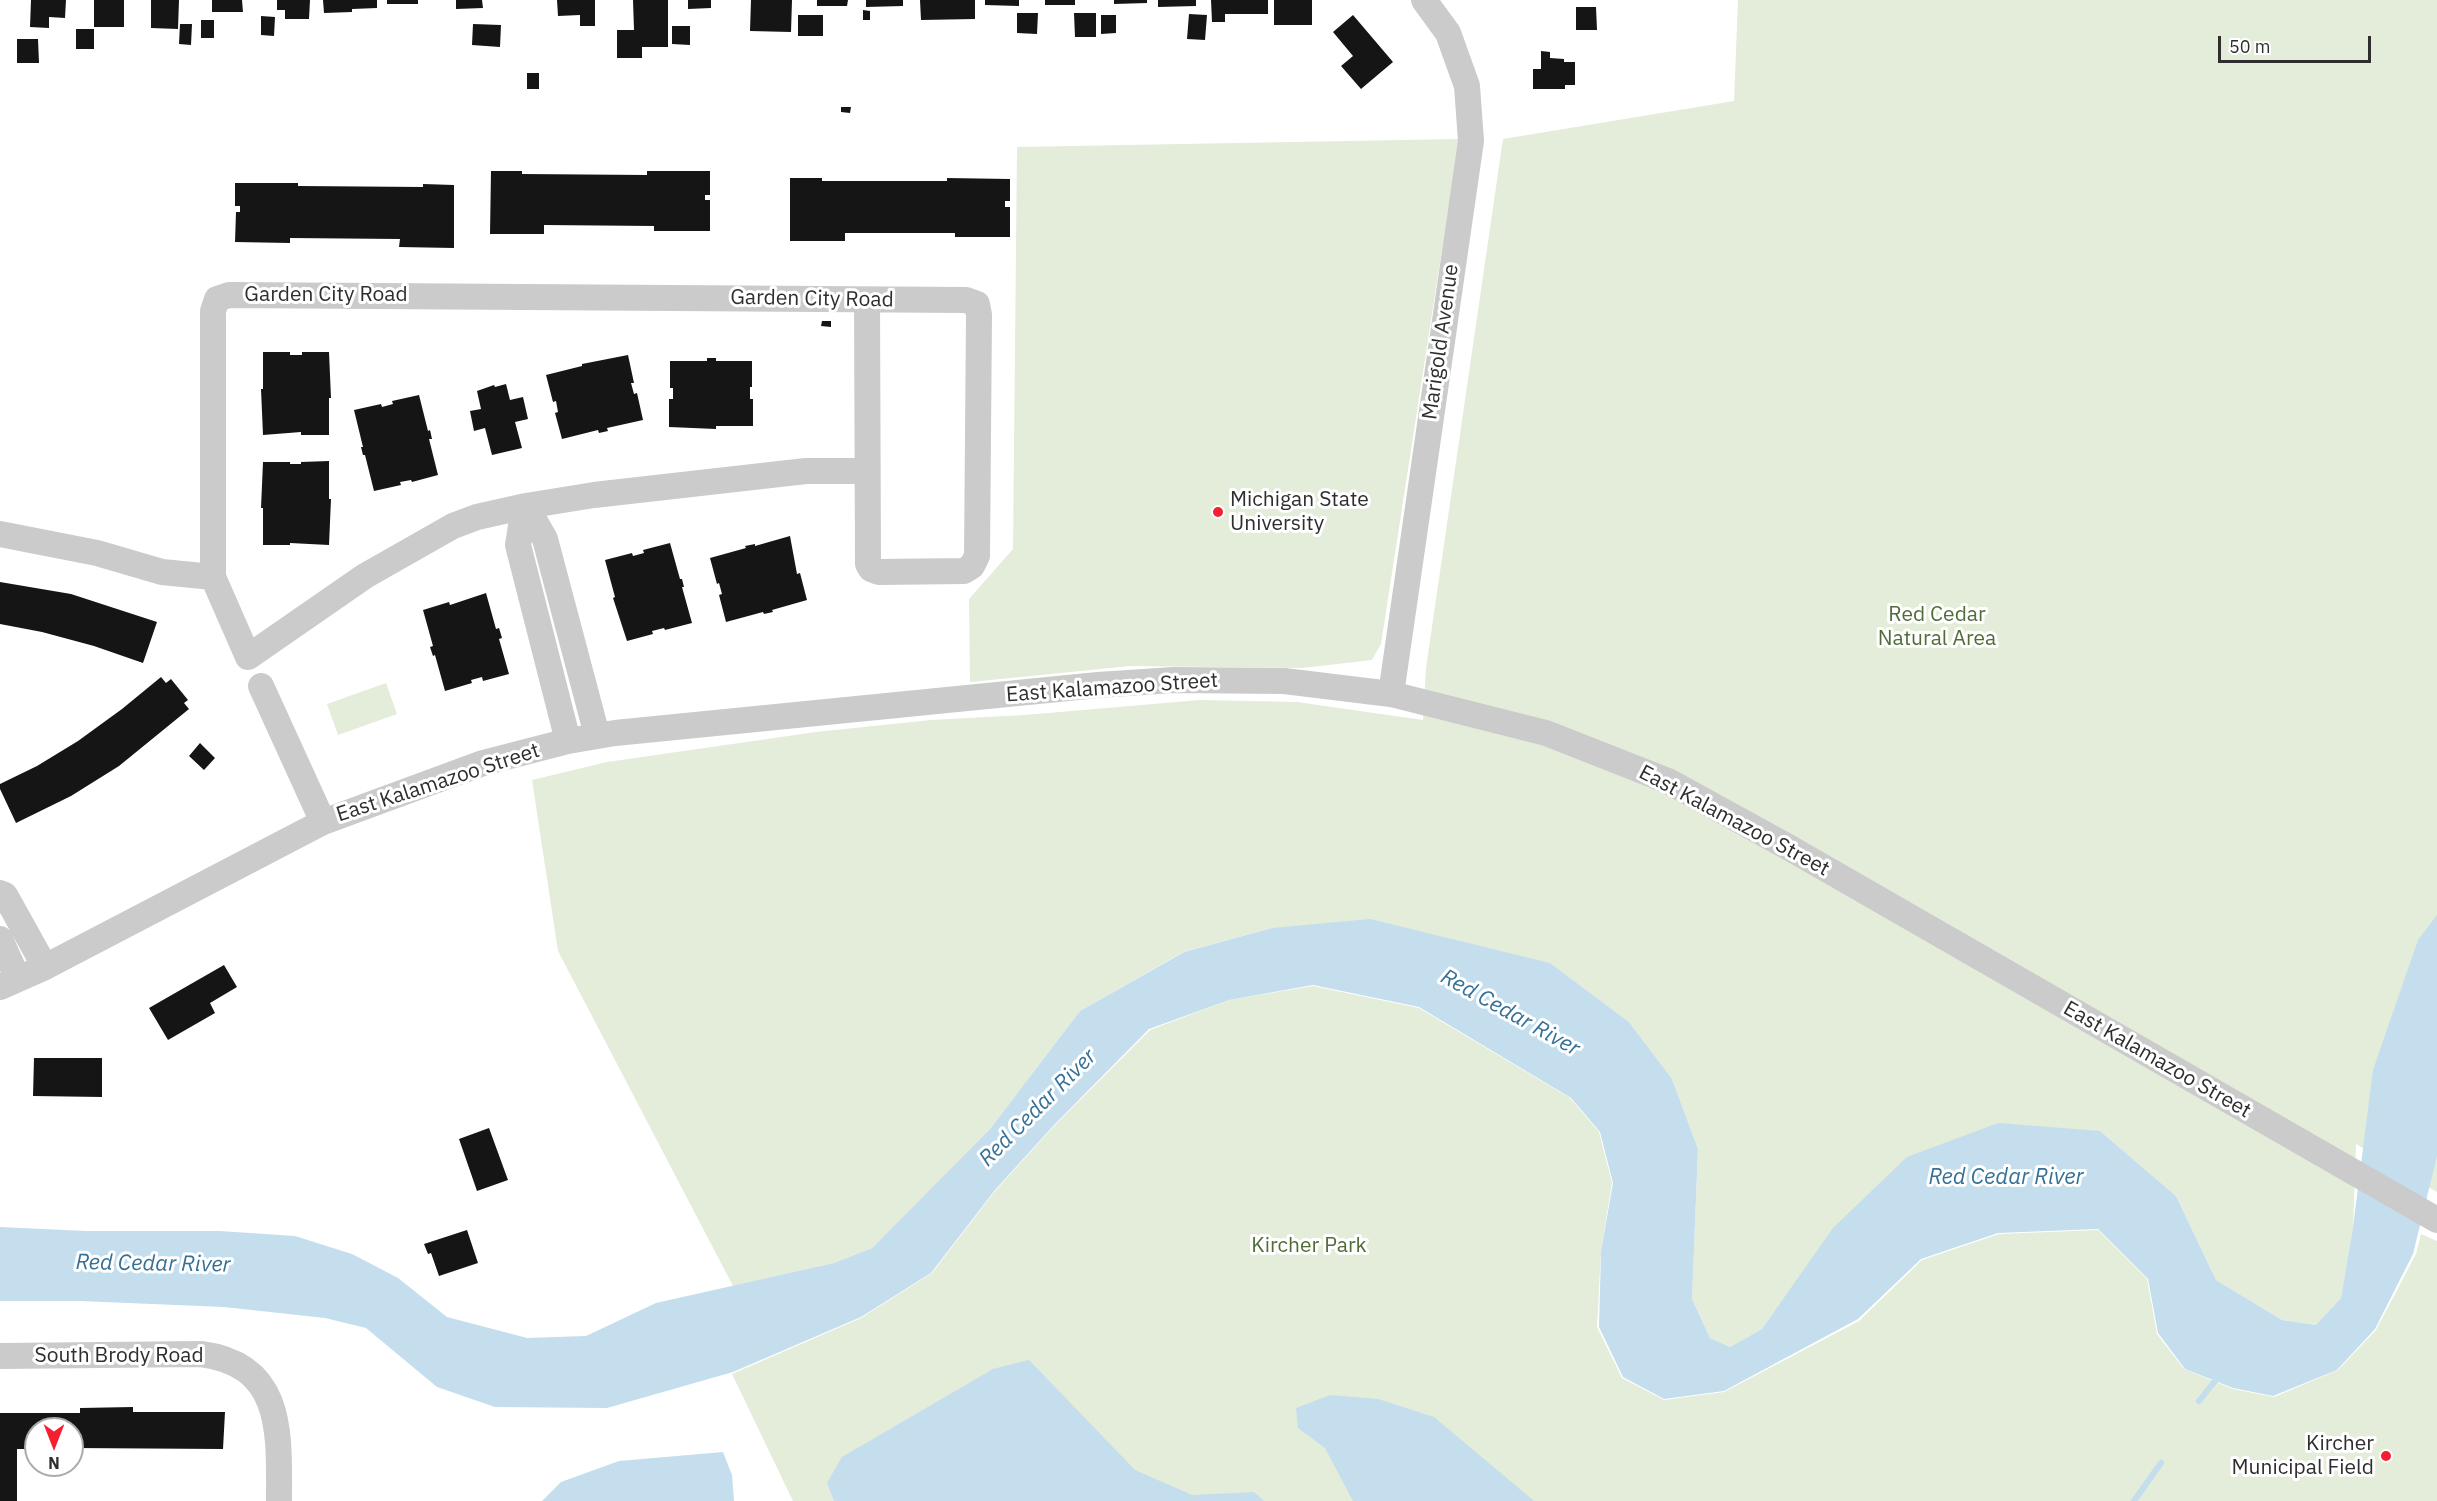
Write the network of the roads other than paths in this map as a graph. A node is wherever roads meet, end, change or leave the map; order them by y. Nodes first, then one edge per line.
1 (1424, 0) edge
2 (867, 300) junction
3 (867, 471) junction
4 (525, 506) junction
5 (0, 534) edge
6 (213, 577) junction
7 (261, 686) dead end
8 (1391, 694) junction
9 (597, 735) junction
10 (568, 741) junction
11 (323, 822) junction
12 (0, 893) edge
13 (0, 939) edge
14 (45, 967) junction
15 (9, 983) edge
16 (2437, 1220) edge
17 (0, 1356) edge
18 (279, 1501) edge

1 - 8 street, Marigold Avenue
2 - 3 street
2 - 3 street, Garden City Road
2 - 6 street, Garden City Road
3 - 4 street, Garden City Road
4 - 6 street, Garden City Road
4 - 9 street
4 - 10 street
5 - 6 street
7 - 11 street
8 - 9 street, East Kalamazoo Street
8 - 16 street, East Kalamazoo Street
9 - 10 street, East Kalamazoo Street
10 - 11 street, East Kalamazoo Street
11 - 14 street, East Kalamazoo Street
12 - 14 street
13 - 15 street
14 - 15 street, East Kalamazoo Street
17 - 18 street, South Brody Road

